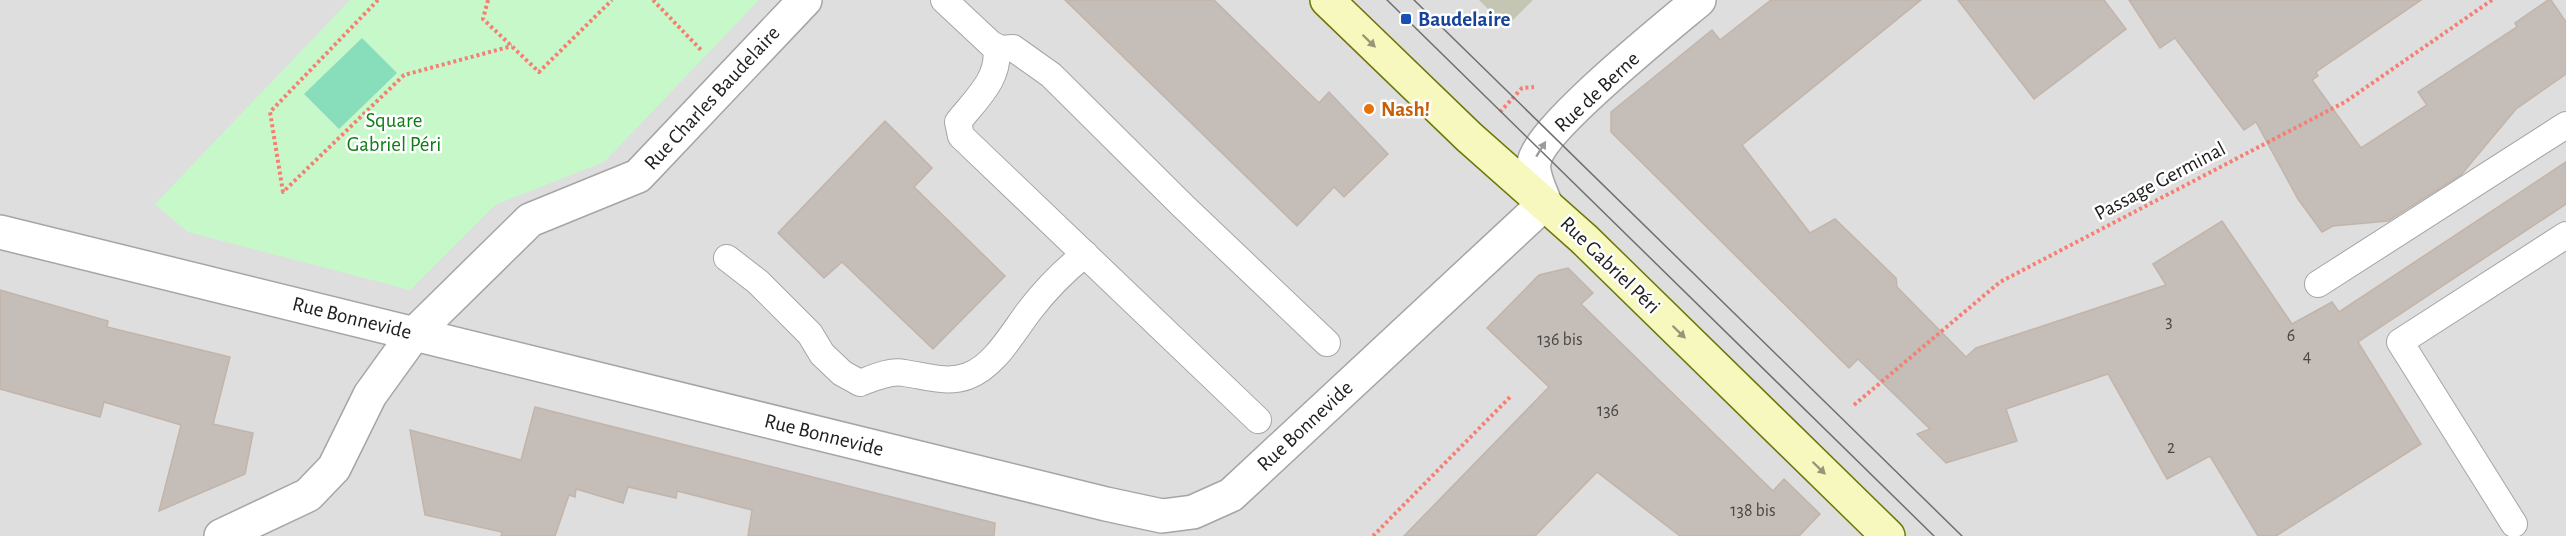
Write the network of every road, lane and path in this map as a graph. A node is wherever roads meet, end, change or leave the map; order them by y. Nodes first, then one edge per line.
1 (378, 0) edge
2 (488, 0) edge
3 (612, 0) edge
4 (654, 0) edge
5 (804, 0) edge
6 (944, 0) edge
7 (1327, 0) edge
8 (1699, 0) edge
9 (2492, 0) edge
10 (512, 46) junction
11 (996, 47) junction
12 (707, 56) dead end
13 (2566, 125) edge
14 (1545, 203) junction
15 (0, 232) edge
16 (2566, 235) edge
17 (1085, 254) junction
18 (728, 258) dead end
19 (2318, 284) dead end
20 (414, 334) junction
21 (1326, 343) dead end
22 (1512, 395) dead end
23 (1854, 405) dead end
24 (1258, 420) dead end
25 (2514, 524) dead end
26 (222, 536) edge
27 (1373, 536) edge
28 (1888, 536) edge

1 - 10 path
2 - 10 path
3 - 10 path
4 - 12 path
5 - 20 street, Rue Charles Baudelaire
6 - 11 lane
7 -> 14 street, Rue Gabriel Péri
14 -> 8 street, Rue de Berne
9 - 23 path, Passage Germinal
11 - 17 lane
11 - 21 lane
13 - 19 lane
14 - 20 street, Rue Bonnevide
14 -> 28 street, Rue Gabriel Péri
15 - 20 street, Rue Bonnevide
16 - 25 lane
17 - 18 lane
17 - 24 lane
20 - 26 street, Rue Charles Baudelaire
22 - 27 path

